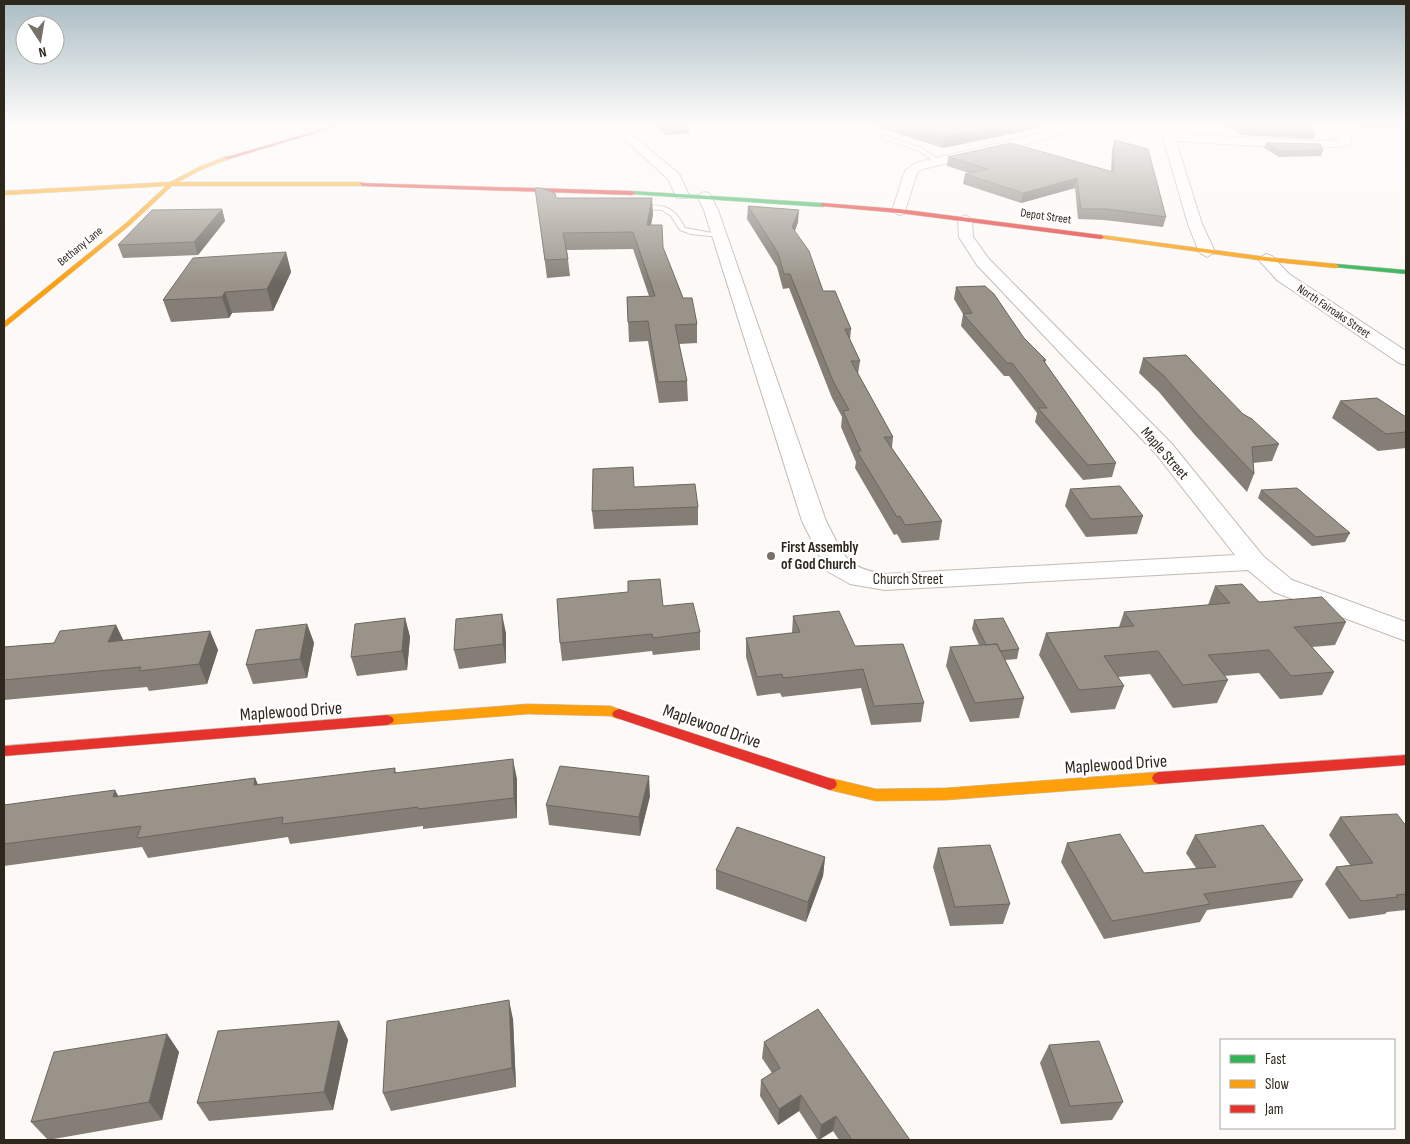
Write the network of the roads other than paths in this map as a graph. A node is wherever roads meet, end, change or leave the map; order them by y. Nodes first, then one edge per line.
1 (183, 177) edge
2 (674, 177) edge
3 (908, 177) edge
4 (1181, 177) edge
5 (171, 184) junction
6 (4, 193) edge
7 (693, 195) junction
8 (630, 207) edge
9 (899, 211) junction
10 (964, 220) junction
11 (720, 235) junction
12 (1207, 252) junction
13 (1266, 259) junction
14 (1406, 272) edge
15 (4, 326) edge
16 (1406, 359) edge
17 (1254, 562) junction
18 (1406, 632) edge
19 (4, 750) edge
20 (1406, 760) edge

1 - 5 main road
2 - 7 street, Church Street
3 - 9 street
4 - 12 street
5 - 6 main road, Depot Street
5 - 7 main road, Depot Street
5 - 15 main road, Bethany Lane
7 - 9 main road, Depot Street
7 - 11 street, Church Street
8 - 11 lane
9 - 10 main road, Depot Street
10 - 12 main road, Depot Street
10 - 17 street, Maple Street
11 - 17 street, Church Street
12 - 13 main road, Depot Street
13 - 14 main road, Depot Street
13 - 16 street, North Fairoaks Street
17 - 18 street, Maple Street
19 - 20 main road, Maplewood Drive

